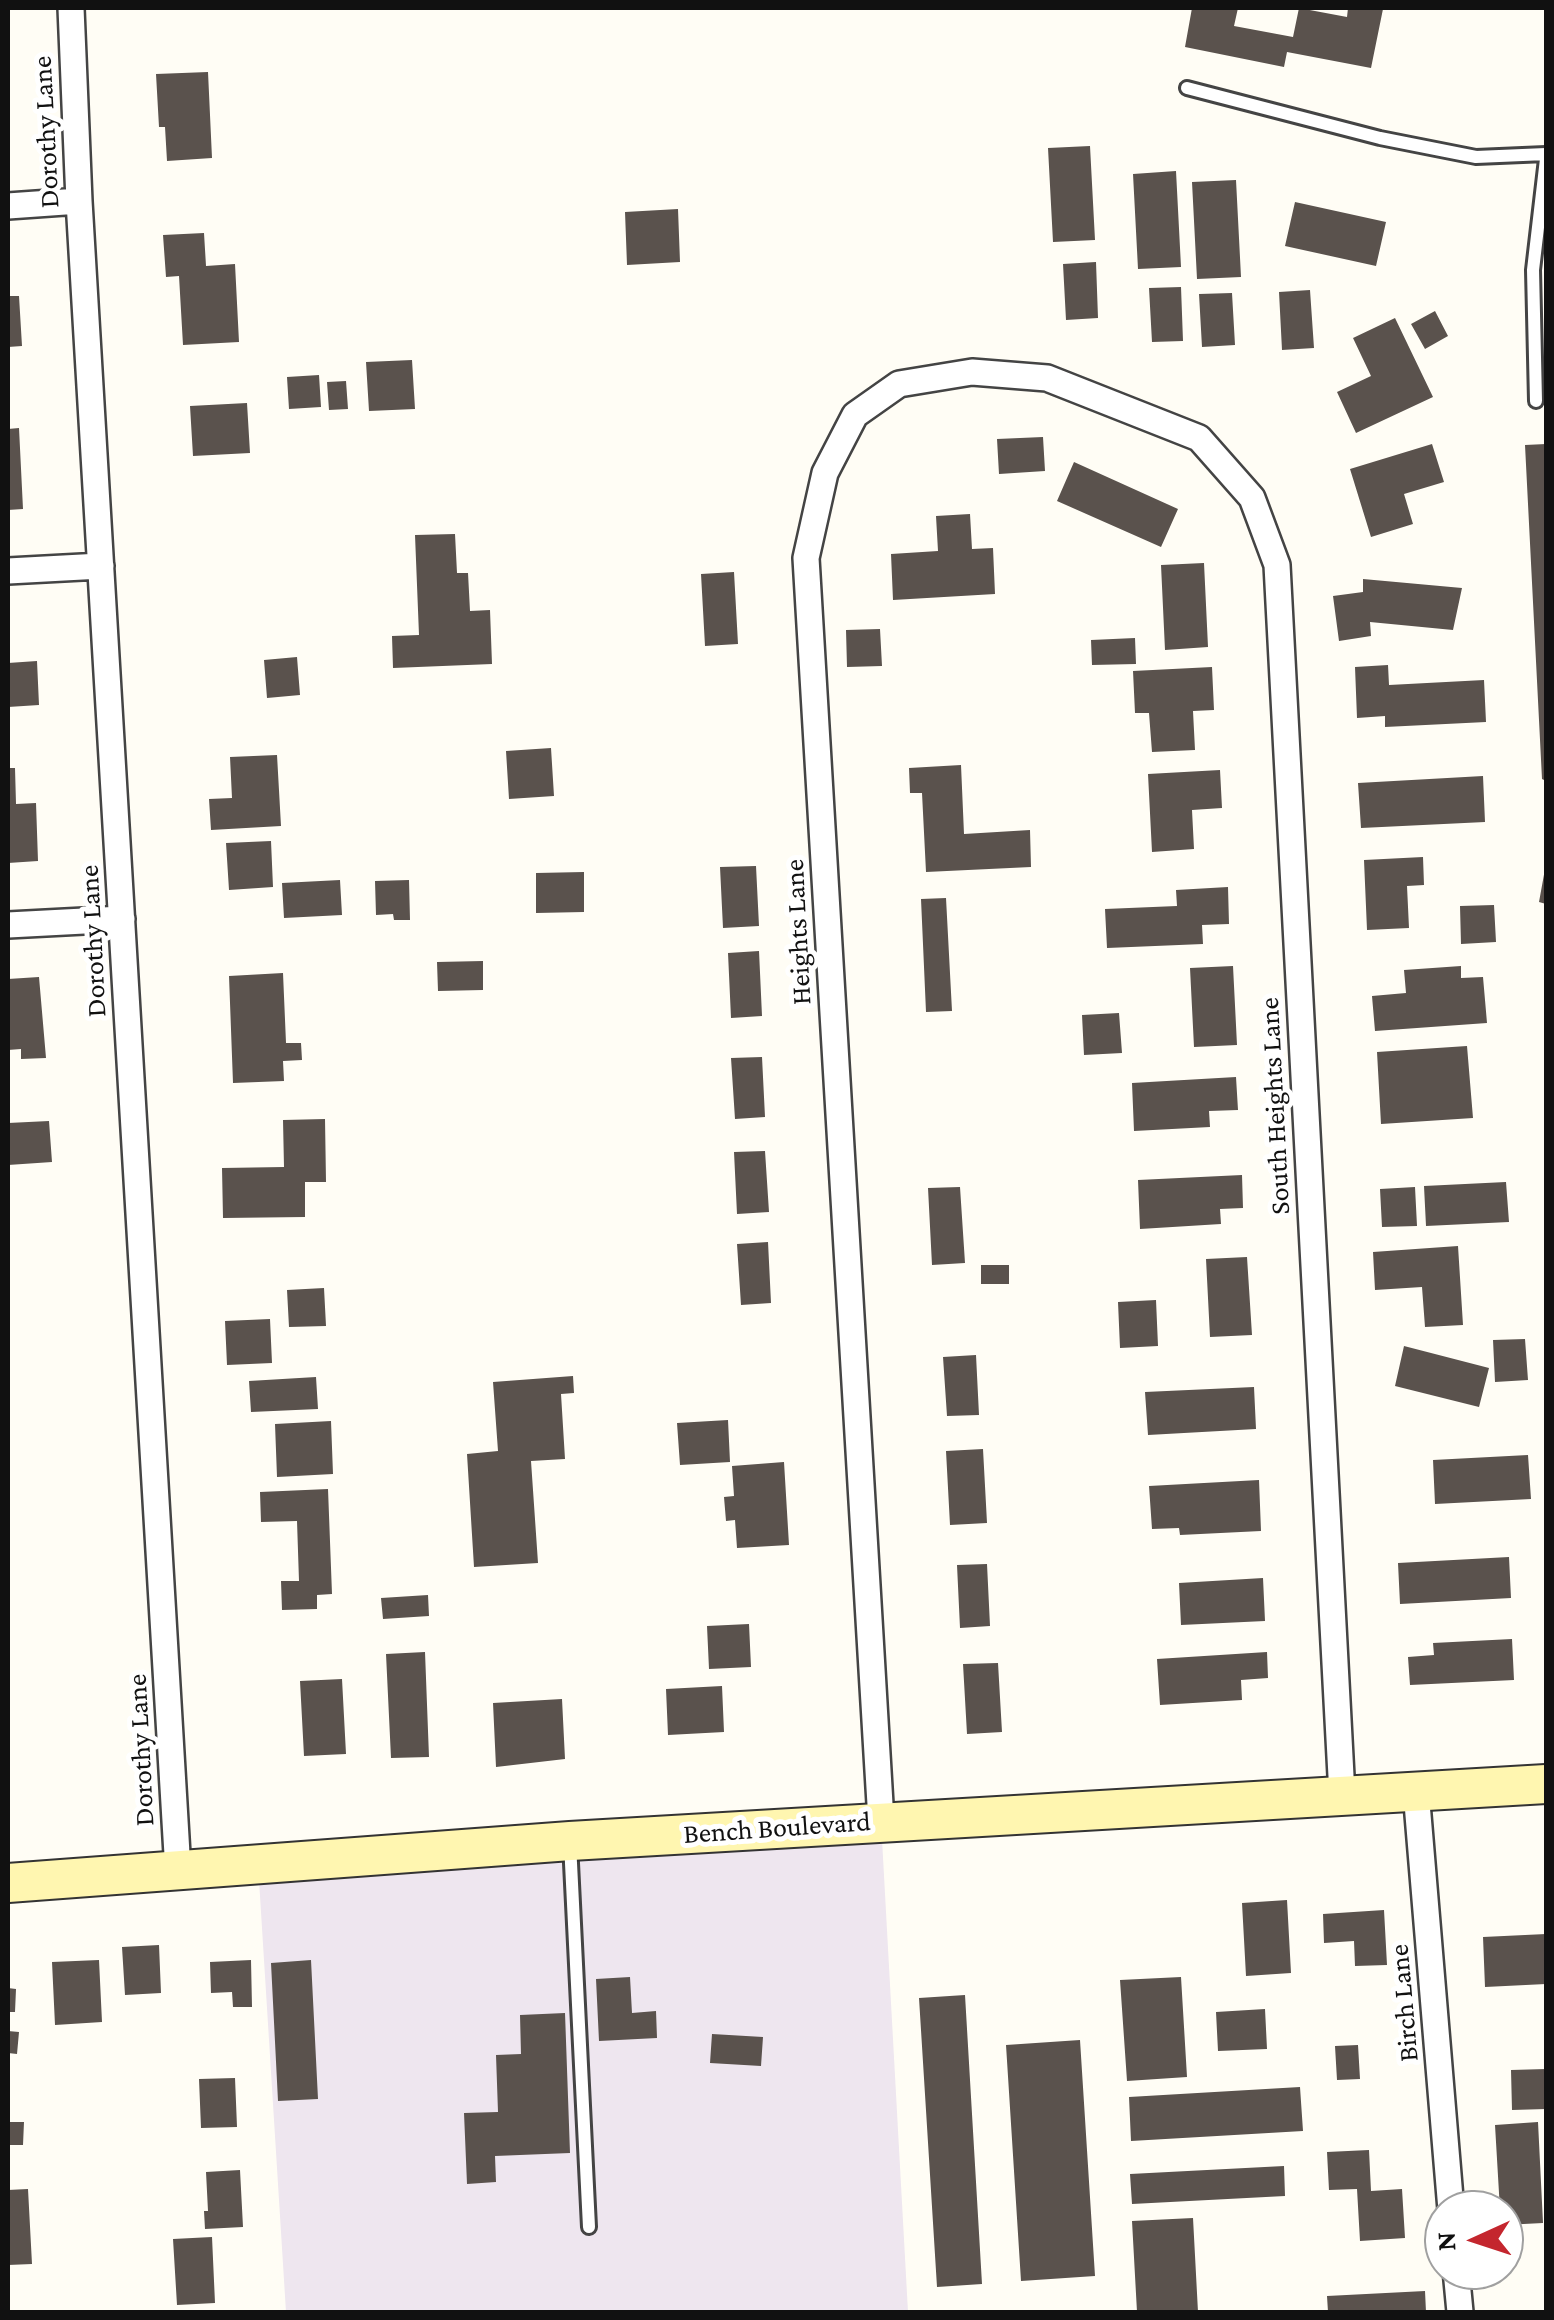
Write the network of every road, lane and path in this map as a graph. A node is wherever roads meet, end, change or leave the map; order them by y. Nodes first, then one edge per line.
1 (70, 8) edge
2 (1187, 88) dead end
3 (1546, 156) edge
4 (79, 202) junction
5 (8, 206) edge
6 (1536, 401) dead end
7 (1199, 438) joint
8 (100, 566) junction
9 (8, 571) edge
10 (122, 918) junction
11 (8, 925) edge
12 (1546, 1784) edge
13 (1416, 1791) junction
14 (1342, 1795) junction
15 (881, 1821) junction
16 (570, 1841) junction
17 (178, 1871) junction
18 (8, 1883) edge
19 (1449, 2190) edge
20 (589, 2227) dead end

1 - 4 street, Dorothy Lane
2 - 3 lane
3 - 6 lane
4 - 5 street
4 - 8 street, Dorothy Lane
7 - 14 street, South Heights Lane
7 - 15 street, Heights Lane
8 - 9 street
8 - 10 street, Dorothy Lane
10 - 11 street
10 - 17 street, Dorothy Lane
12 - 13 main road, Bench Boulevard
13 - 14 main road, Bench Boulevard
13 - 19 street, Birch Lane
14 - 15 main road, Bench Boulevard
15 - 16 main road, Bench Boulevard
16 - 17 main road, Bench Boulevard
16 - 20 lane
17 - 18 main road, Bench Boulevard

